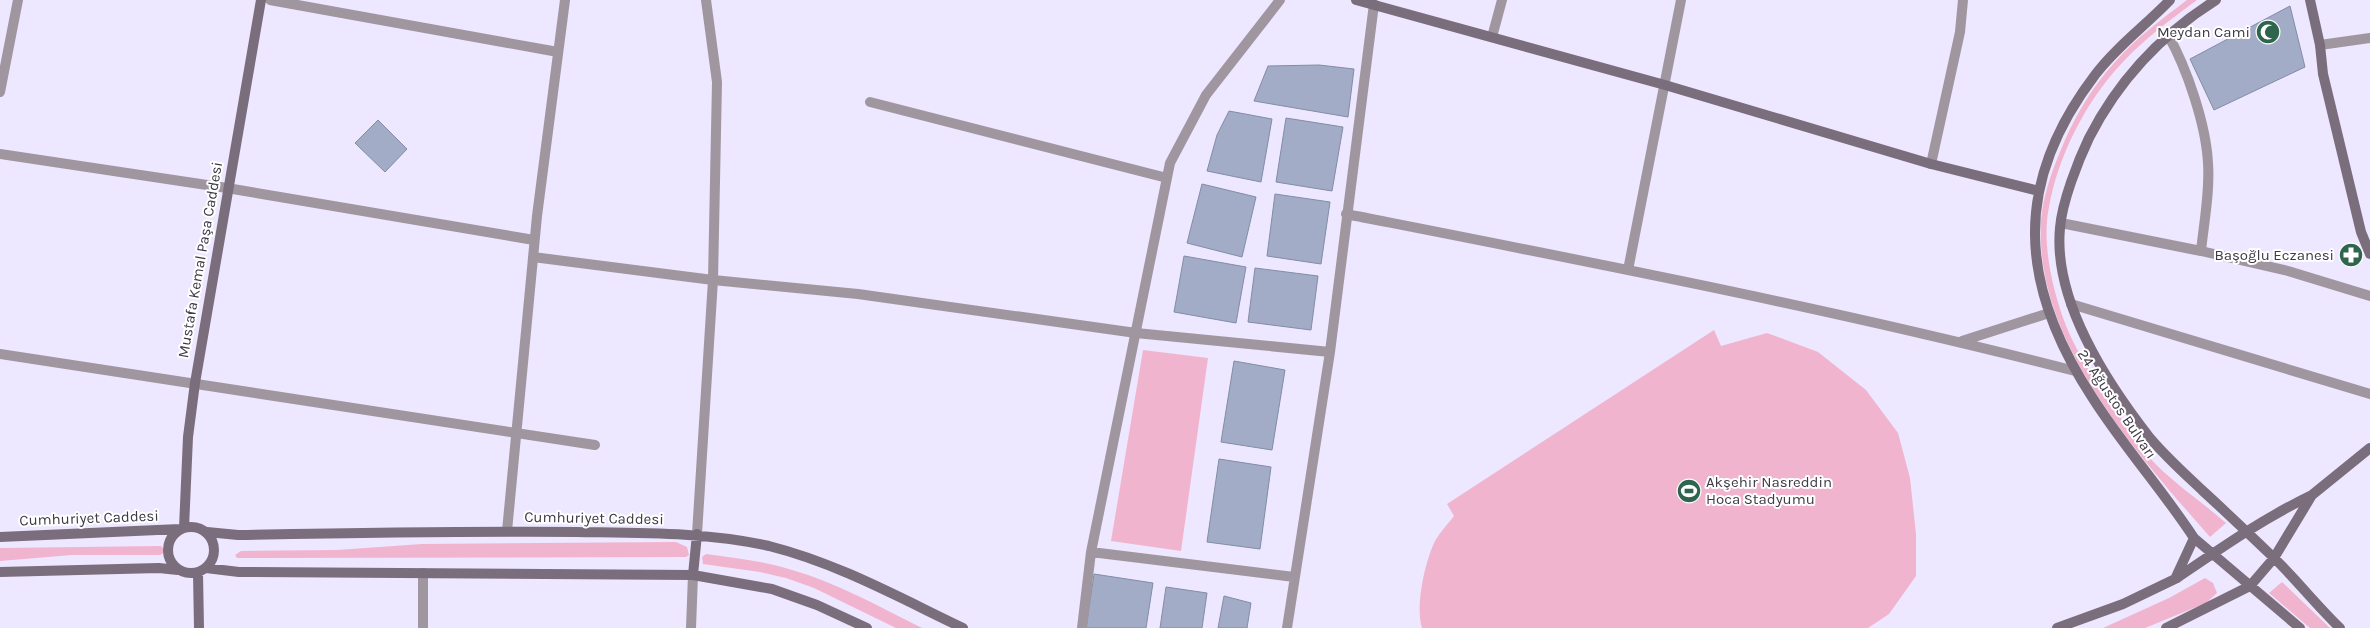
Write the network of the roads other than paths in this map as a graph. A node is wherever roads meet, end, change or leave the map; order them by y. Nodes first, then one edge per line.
1 (18, 0) edge
2 (261, 0) edge
3 (270, 0) edge
4 (565, 0) edge
5 (706, 0) edge
6 (1280, 0) edge
7 (1356, 0) edge
8 (1502, 0) edge
9 (1681, 0) edge
10 (1963, 0) edge
11 (2170, 0) edge
12 (2216, 0) edge
13 (2310, 0) edge
14 (1374, 4) junction
15 (2168, 35) junction
16 (1492, 37) junction
17 (2370, 38) edge
18 (2320, 45) junction
19 (558, 52) junction
20 (1665, 84) junction
21 (0, 92) edge
22 (870, 102) dead end
23 (0, 154) edge
24 (1931, 164) junction
25 (1167, 178) junction
26 (227, 188) junction
27 (2039, 191) junction
28 (1346, 214) junction
29 (2060, 223) junction
30 (534, 240) junction
31 (2201, 251) junction
32 (2370, 254) edge
33 (533, 257) junction
34 (1628, 270) junction
35 (713, 280) junction
36 (2370, 296) edge
37 (2071, 304) junction
38 (2049, 313) junction
39 (1136, 334) junction
40 (1961, 342) junction
41 (1330, 352) junction
42 (0, 354) edge
43 (2075, 371) junction
44 (194, 383) junction
45 (2370, 394) edge
46 (516, 434) junction
47 (595, 445) dead end
48 (2370, 448) edge
49 (2312, 495) junction
50 (182, 529) junction
51 (507, 531) junction
52 (2246, 531) junction
53 (207, 532) junction
54 (697, 534) junction
55 (0, 537) edge
56 (2194, 538) junction
57 (1091, 552) junction
58 (2212, 554) junction
59 (2274, 558) junction
60 (178, 570) junction
61 (202, 571) junction
62 (0, 572) edge
63 (423, 573) junction
64 (693, 575) junction
65 (1294, 577) junction
66 (2175, 579) junction
67 (2250, 586) junction
68 (199, 628) edge
69 (423, 628) edge
70 (691, 628) edge
71 (867, 628) edge
72 (963, 628) edge
73 (1082, 628) edge
74 (1287, 628) edge
75 (2057, 628) edge
76 (2166, 628) edge
77 (2300, 628) edge
78 (2340, 628) edge

1 - 21 street
2 - 26 main road, Mustafa Kemal Paşa Caddesi
3 - 19 street
4 - 19 street
5 - 35 street
6 - 25 street
7 - 14 main road
8 - 16 street
9 - 20 street
10 - 24 street
11 - 27 main road, 24 Ağustos Bulvarı
12 - 15 main road, 24 Ağustos Bulvarı
13 - 18 main road
14 - 16 main road
14 - 28 street
15 - 29 main road, 24 Ağustos Bulvarı
15 - 31 street
16 - 20 main road
17 - 18 street
18 - 32 main road
19 - 30 street
20 - 24 main road
20 - 34 street
22 - 25 street
23 - 26 street
24 - 27 main road
25 - 39 street
26 - 30 street
26 - 44 main road, Mustafa Kemal Paşa Caddesi
27 - 38 main road, 24 Ağustos Bulvarı
28 - 34 street
28 - 41 street
29 - 31 street
29 - 37 main road, 24 Ağustos Bulvarı
30 - 33 street
31 - 36 street
33 - 35 street
33 - 46 street
34 - 40 street
35 - 39 street
35 - 54 street
37 - 45 street
37 - 52 main road, 24 Ağustos Bulvarı
38 - 40 street
38 - 43 main road, 24 Ağustos Bulvarı
39 - 41 street
39 - 57 street
40 - 43 street
41 - 65 street
42 - 44 street
43 - 56 main road, 24 Ağustos Bulvarı
44 - 46 street
44 - 50 main road, Mustafa Kemal Paşa Caddesi
46 - 47 street
46 - 51 street
48 - 49 main road
49 - 52 main road
49 - 59 main road
50 - 53 main road, Cumhuriyet Caddesi
50 - 55 main road, Cumhuriyet Caddesi
50 - 60 main road, Cumhuriyet Caddesi
51 - 53 main road, Cumhuriyet Caddesi
51 - 54 main road, Cumhuriyet Caddesi
52 - 58 main road
52 - 59 main road, 24 Ağustos Bulvarı
53 - 61 main road
54 - 64 main road
54 - 72 main road, Cumhuriyet Caddesi
56 - 58 main road, 24 Ağustos Bulvarı
56 - 66 main road
57 - 65 street
57 - 73 street
58 - 66 main road
58 - 67 main road, 24 Ağustos Bulvarı
59 - 67 main road
59 - 78 main road
60 - 61 main road
60 - 62 main road
61 - 63 main road
61 - 68 main road
63 - 64 main road
63 - 69 street
64 - 70 street
64 - 71 main road
65 - 74 street
66 - 75 main road
67 - 76 main road
67 - 77 main road, 24 Ağustos Bulvarı

